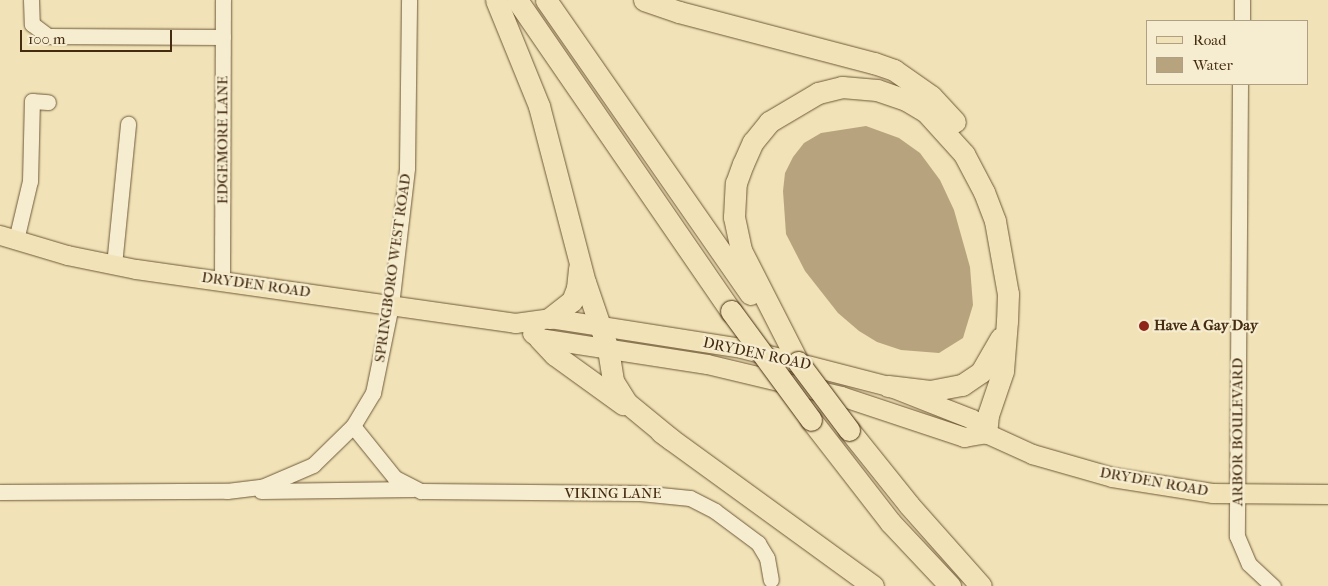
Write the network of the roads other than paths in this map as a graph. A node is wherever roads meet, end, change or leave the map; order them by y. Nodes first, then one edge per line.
1 (31, 0) edge
2 (223, 0) edge
3 (409, 0) edge
4 (496, 0) edge
5 (517, 0) edge
6 (546, 0) edge
7 (644, 0) edge
8 (1242, 0) edge
9 (1242, 20) edge
10 (223, 36) junction
11 (1240, 85) edge
12 (48, 102) dead end
13 (128, 124) dead end
14 (8, 238) edge
15 (578, 251) junction
16 (114, 265) junction
17 (222, 280) junction
18 (391, 305) junction
19 (550, 318) junction
20 (773, 321) junction
21 (1007, 321) junction
22 (515, 323) junction
23 (599, 326) junction
24 (539, 338) junction
25 (608, 349) junction
26 (888, 386) junction
27 (353, 426) junction
28 (986, 433) junction
29 (672, 440) junction
30 (247, 489) junction
31 (413, 489) junction
32 (0, 492) edge
33 (1238, 493) junction
34 (1328, 494) edge
35 (772, 580) dead end
36 (873, 586) edge
37 (950, 586) edge
38 (981, 586) edge
39 (1274, 586) edge

1 - 10 street
2 - 10 street, EDGEMORE LANE
3 - 18 street, SPRINGBORO WEST ROAD
4 - 15 highway
5 - 37 highway, bridge
6 - 20 highway
7 - 28 highway
8 - 9 street
10 - 17 street, EDGEMORE LANE
11 - 33 street, ARBOR BOULEVARD
12 - 14 street
13 - 16 street
14 - 16 main road, DRYDEN ROAD
15 - 19 highway
15 - 23 highway
16 - 17 main road, DRYDEN ROAD
17 - 18 main road, DRYDEN ROAD
18 - 22 main road, DRYDEN ROAD
18 - 27 street, SPRINGBORO WEST ROAD
19 - 22 main road, DRYDEN ROAD
19 - 23 main road, DRYDEN ROAD
20 - 21 highway
20 - 38 highway, bridge
21 - 26 highway
21 - 28 highway
22 - 24 main road, DRYDEN ROAD
23 - 25 highway
23 - 26 main road, DRYDEN ROAD
24 - 25 main road, DRYDEN ROAD
24 - 29 highway
25 - 28 main road, DRYDEN ROAD
25 - 29 highway
26 - 28 main road, DRYDEN ROAD
27 - 30 street, SPRINGBORO WEST ROAD
27 - 31 street
28 - 33 main road, DRYDEN ROAD
29 - 36 highway
30 - 31 street, VIKING LANE
30 - 32 street, SPRINGBORO WEST ROAD
31 - 35 street, VIKING LANE
33 - 34 main road, DRYDEN ROAD
33 - 39 street, ARBOR BOULEVARD

